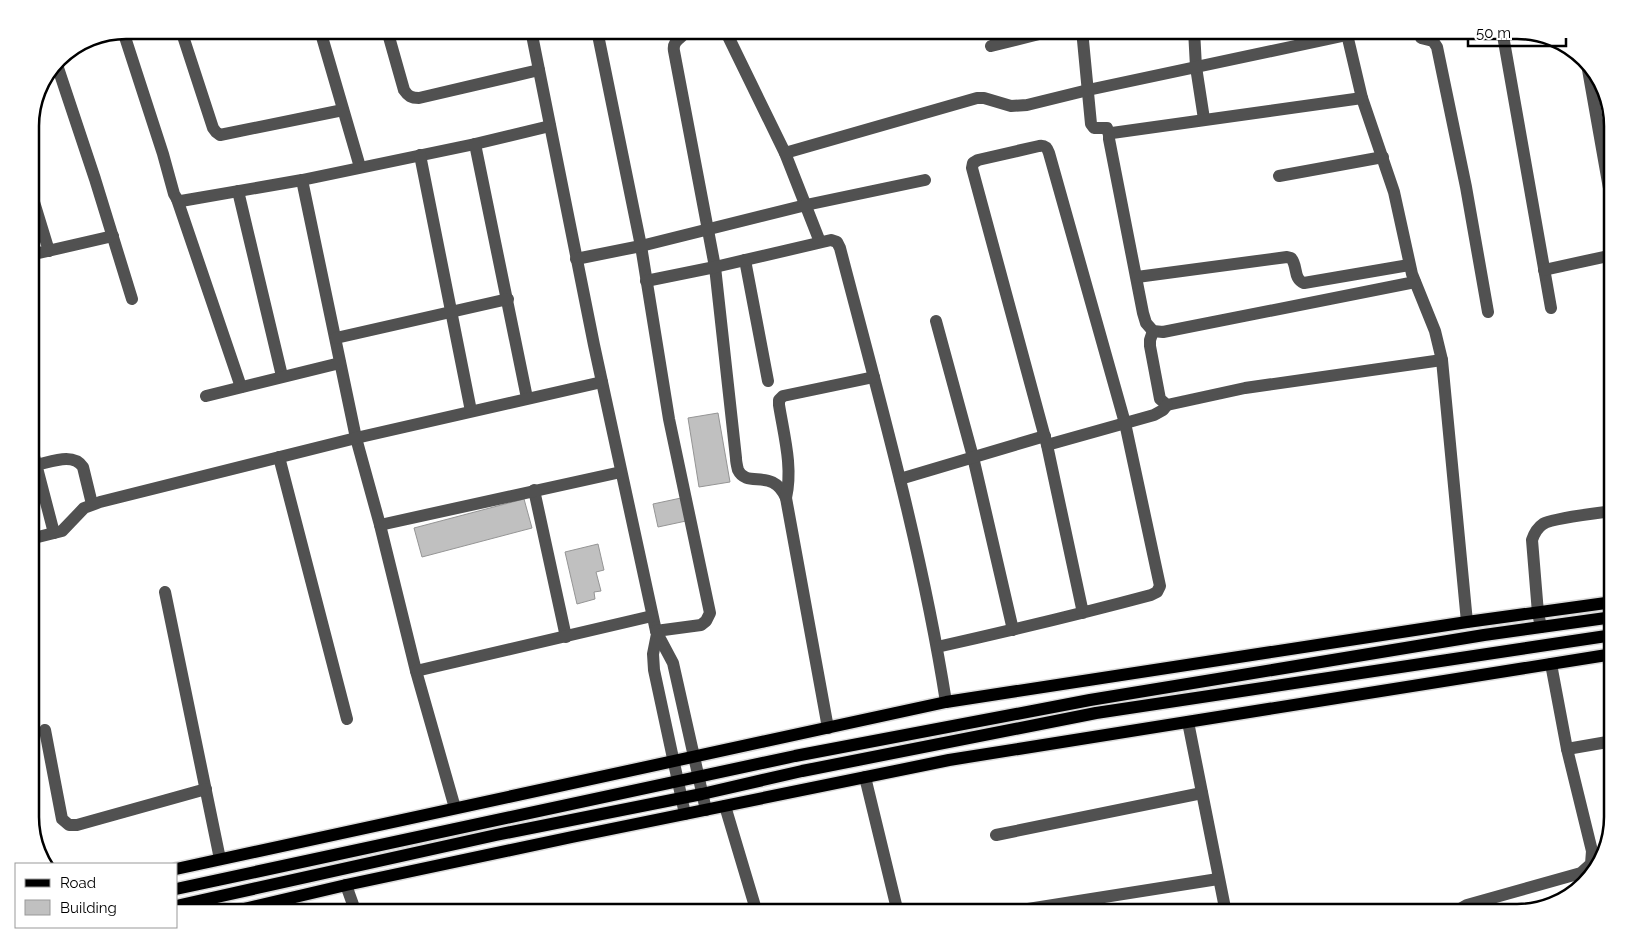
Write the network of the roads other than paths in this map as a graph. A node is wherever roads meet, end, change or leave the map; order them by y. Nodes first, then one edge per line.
1 (126, 39) edge
2 (184, 39) edge
3 (323, 39) edge
4 (390, 39) edge
5 (533, 39) edge
6 (600, 39) edge
7 (677, 39) edge
8 (729, 39) edge
9 (1019, 39) edge
10 (1083, 39) edge
11 (1194, 39) edge
12 (1316, 39) edge
13 (1348, 39) edge
14 (1425, 39) edge
15 (1504, 39) edge
16 (991, 46) dead end
17 (1196, 67) junction
18 (539, 70) junction
19 (59, 71) edge
20 (1591, 80) edge
21 (1088, 90) junction
22 (1362, 98) junction
23 (343, 110) junction
24 (1204, 119) junction
25 (550, 126) junction
26 (1604, 126) edge
27 (1109, 135) junction
28 (475, 144) junction
29 (785, 152) junction
30 (420, 155) junction
31 (1383, 157) junction
32 (360, 167) junction
33 (1279, 176) dead end
34 (302, 180) junction
35 (925, 180) dead end
36 (238, 192) junction
37 (177, 199) junction
38 (806, 205) junction
39 (39, 218) edge
40 (708, 229) junction
41 (113, 236) junction
42 (820, 242) junction
43 (641, 246) junction
44 (49, 251) junction
45 (39, 253) edge
46 (1604, 257) edge
47 (576, 259) junction
48 (745, 260) junction
49 (1410, 265) junction
50 (715, 267) junction
51 (1544, 270) junction
52 (1137, 277) junction
53 (646, 281) junction
54 (1415, 282) junction
55 (132, 299) dead end
56 (508, 299) junction
57 (1551, 308) dead end
58 (450, 312) junction
59 (1488, 312) dead end
60 (936, 320) dead end
61 (1153, 331) junction
62 (336, 338) junction
63 (1442, 360) junction
64 (340, 363) junction
65 (282, 376) junction
66 (874, 377) junction
67 (768, 381) dead end
68 (602, 382) junction
69 (241, 387) junction
70 (206, 396) dead end
71 (527, 398) junction
72 (1167, 405) junction
73 (471, 411) junction
74 (1125, 423) junction
75 (356, 438) junction
76 (1046, 440) junction
77 (279, 457) junction
78 (973, 458) junction
79 (39, 464) edge
80 (621, 472) junction
81 (39, 476) edge
82 (900, 479) junction
83 (534, 490) junction
84 (786, 498) junction
85 (92, 504) junction
86 (1604, 512) edge
87 (380, 524) junction
88 (54, 533) junction
89 (39, 537) edge
90 (165, 592) dead end
91 (1604, 603) edge
92 (1082, 613) junction
93 (1538, 613) junction
94 (652, 616) junction
95 (1604, 618) edge
96 (1466, 622) junction
97 (1541, 627) junction
98 (1013, 630) junction
99 (656, 632) junction
100 (566, 636) junction
101 (1604, 636) edge
102 (937, 647) junction
103 (1604, 655) edge
104 (1551, 664) junction
105 (416, 672) junction
106 (946, 702) junction
107 (347, 719) dead end
108 (1188, 722) junction
109 (828, 728) junction
110 (44, 730) dead end
111 (1604, 743) edge
112 (1567, 749) junction
113 (694, 756) junction
114 (673, 760) junction
115 (698, 777) junction
116 (865, 777) junction
117 (678, 781) junction
118 (206, 789) junction
119 (1202, 793) junction
120 (702, 794) junction
121 (682, 797) junction
122 (726, 806) junction
123 (455, 808) junction
124 (706, 810) junction
125 (685, 814) junction
126 (996, 835) dead end
127 (220, 859) junction
128 (1591, 864) edge
129 (1590, 865) edge
130 (178, 869) edge
131 (1218, 879) junction
132 (346, 885) junction
133 (178, 889) edge
134 (185, 904) edge
135 (265, 904) edge
136 (353, 904) edge
137 (753, 904) edge
138 (896, 904) edge
139 (1060, 904) edge
140 (1224, 904) edge
141 (1466, 904) edge

1 - 37 street
2 - 23 street
3 - 23 street
4 - 18 street
5 - 18 street
6 - 43 street
7 - 40 street
8 - 29 street
9 - 16 street
10 - 21 street
11 - 17 street
12 - 17 street
13 - 22 street
14 - 59 street
15 - 51 street
17 - 21 street
17 - 24 street
18 - 25 street
19 - 41 street
20 - 26 street
21 - 27 street
21 - 29 street
22 - 24 street
22 - 31 street
23 - 32 street
24 - 27 street
25 - 28 street
25 - 47 street
27 - 52 street
28 - 30 street
28 - 56 street
29 - 38 street
30 - 32 street
30 - 58 street
31 - 33 street
31 - 49 street
32 - 34 street
34 - 36 street
34 - 62 street
35 - 38 street
36 - 37 street
36 - 65 street
37 - 69 street
38 - 40 street
38 - 42 street
39 - 44 street
40 - 43 street
40 - 50 street
41 - 44 street
41 - 55 street
42 - 48 street
42 - 66 street
43 - 47 street
43 - 53 street
44 - 45 street
46 - 51 street
47 - 68 street
48 - 50 street
48 - 67 street
49 - 52 street
49 - 54 street
50 - 53 street
50 - 84 street
51 - 57 street
52 - 61 street
53 - 99 street
54 - 61 street
54 - 63 street
56 - 58 street
56 - 71 street
58 - 62 street
58 - 73 street
60 - 78 street
61 - 72 street
62 - 64 street
63 - 72 street
63 - 96 street
64 - 65 street
64 - 75 street
65 - 69 street
66 - 82 street
66 - 84 street
68 - 71 street
68 - 80 street
69 - 70 street
71 - 73 street
72 - 74 street
73 - 75 street
74 - 76 street
74 - 76 street
74 - 92 street
75 - 77 street
75 - 87 street
76 - 78 street
76 - 92 street
77 - 85 street
77 - 107 street
78 - 82 street
78 - 98 street
79 - 85 street
80 - 83 street
80 - 94 street
81 - 88 street
82 - 102 street
83 - 87 street
83 - 100 street
84 - 109 street
85 - 88 street
86 - 93 street
87 - 105 street
88 - 89 street
90 - 118 street
91 - 93 main road
92 - 98 street
93 - 96 main road
93 - 97 street
94 - 99 street
94 - 100 street
95 - 97 main road
96 - 106 main road
97 - 115 main road
98 - 102 street
99 - 113 street
99 - 114 street
100 - 105 street
101 - 120 main road
102 - 106 street
103 - 104 main road
104 - 108 main road
104 - 112 street
105 - 123 street
106 - 109 main road
108 - 116 main road
108 - 119 street
109 - 113 main road
110 - 118 street
111 - 112 street
112 - 128 street
113 - 114 main road
113 - 115 street
114 - 117 street
114 - 123 main road
115 - 117 main road
115 - 120 street
116 - 122 main road
116 - 138 street
117 - 121 street
117 - 133 main road
118 - 127 street
119 - 126 street
119 - 131 street
120 - 121 main road
120 - 124 street
121 - 125 street
121 - 134 main road
122 - 124 main road
122 - 137 street
123 - 127 main road
124 - 125 main road
125 - 132 main road
127 - 130 main road
129 - 141 street
131 - 139 street
131 - 140 street
132 - 135 main road
132 - 136 street

